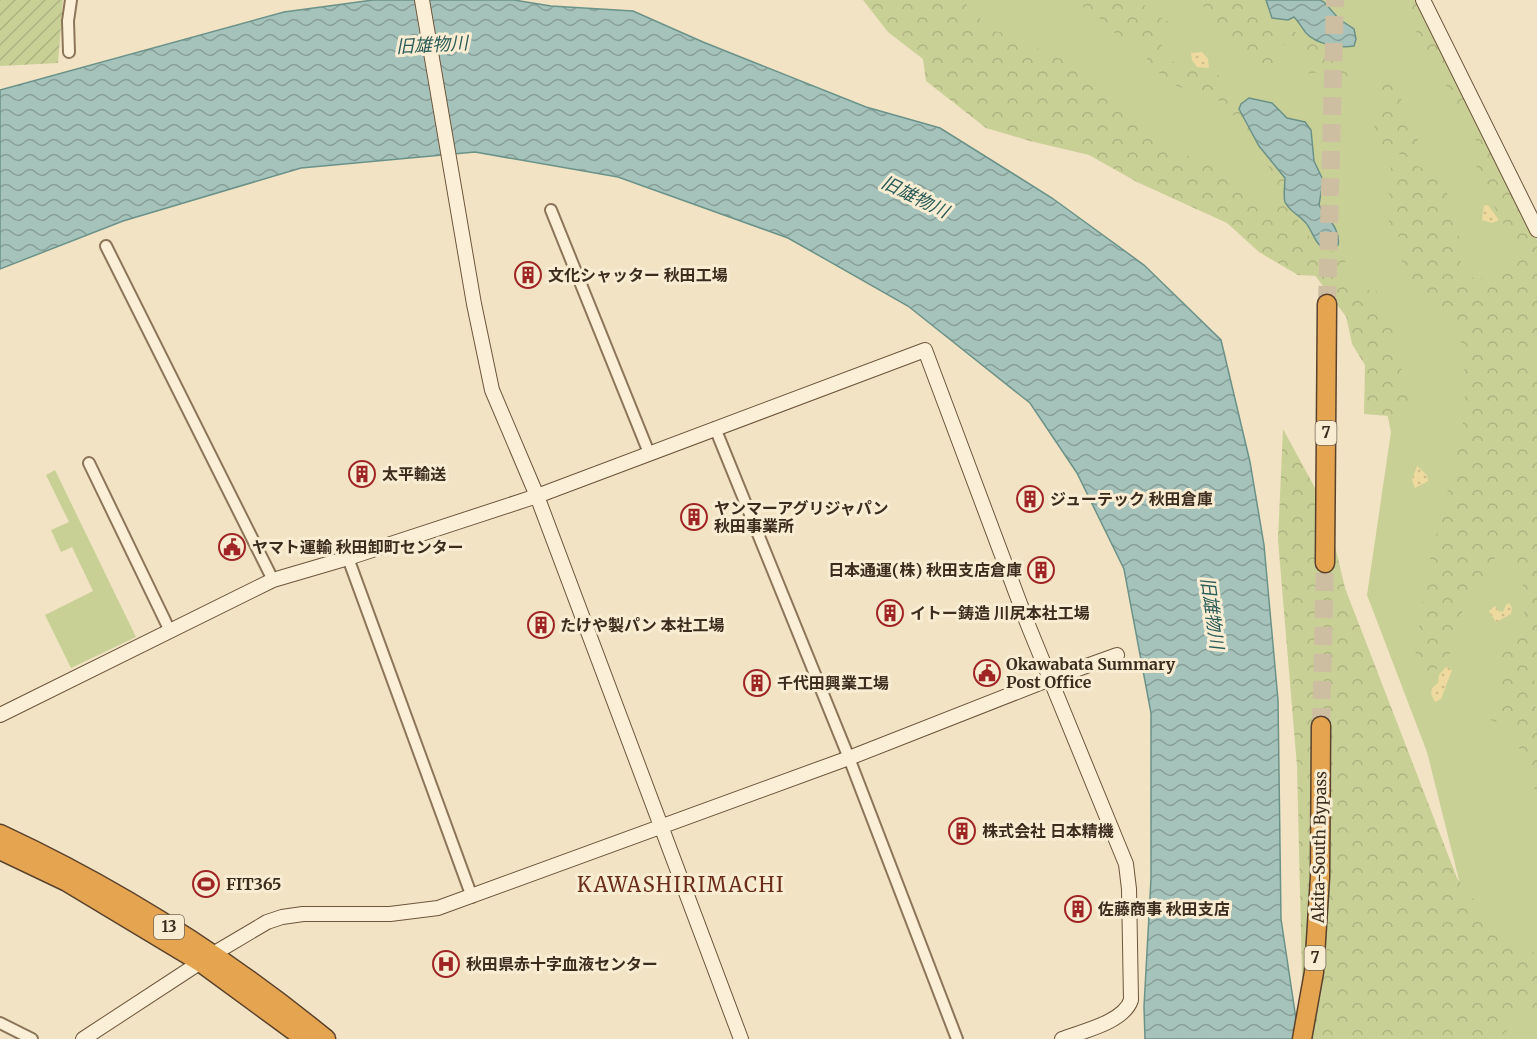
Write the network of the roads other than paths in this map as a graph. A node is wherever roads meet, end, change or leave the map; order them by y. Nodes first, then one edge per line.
1 (71, 0) edge
2 (422, 0) edge
3 (1423, 0) edge
4 (69, 52) dead end
5 (551, 210) dead end
6 (1537, 230) edge
7 (105, 246) dead end
8 (1327, 304) tunnel mouth
9 (715, 428) junction
10 (649, 453) junction
11 (89, 463) dead end
12 (537, 496) junction
13 (348, 558) junction
14 (1325, 563) tunnel mouth
15 (273, 580) junction
16 (170, 631) junction
17 (1117, 655) dead end
18 (1050, 679) junction
19 (0, 716) edge
20 (1321, 726) tunnel mouth
21 (849, 758) junction
22 (661, 827) junction
23 (0, 834) edge
24 (0, 850) edge
25 (472, 897) junction
26 (207, 958) junction
27 (0, 1023) edge
28 (32, 1039) edge
29 (83, 1039) edge
30 (305, 1039) edge
31 (326, 1039) edge
32 (741, 1039) edge
33 (957, 1039) edge
34 (1062, 1039) edge
35 (1302, 1039) edge

1 - 4 street
2 - 12 street
3 - 6 street
5 - 10 street
7 - 15 street
8 - 14 highway, 7
9 - 10 street
9 - 18 street
9 - 21 street
10 - 12 street
11 - 16 street
12 - 13 street
12 - 22 street
13 - 15 street
13 - 25 street
15 - 16 street
16 - 19 street
17 - 18 street
18 - 21 street
18 - 34 street
20 - 35 highway, Akita-South Bypass / 7
21 - 22 street
21 - 33 street
22 - 25 street
22 - 32 street
23 - 26 highway, 13
24 - 26 highway, 13
25 - 26 street
26 - 29 street
26 - 30 highway, 13
26 - 31 highway, 13
27 - 28 street

